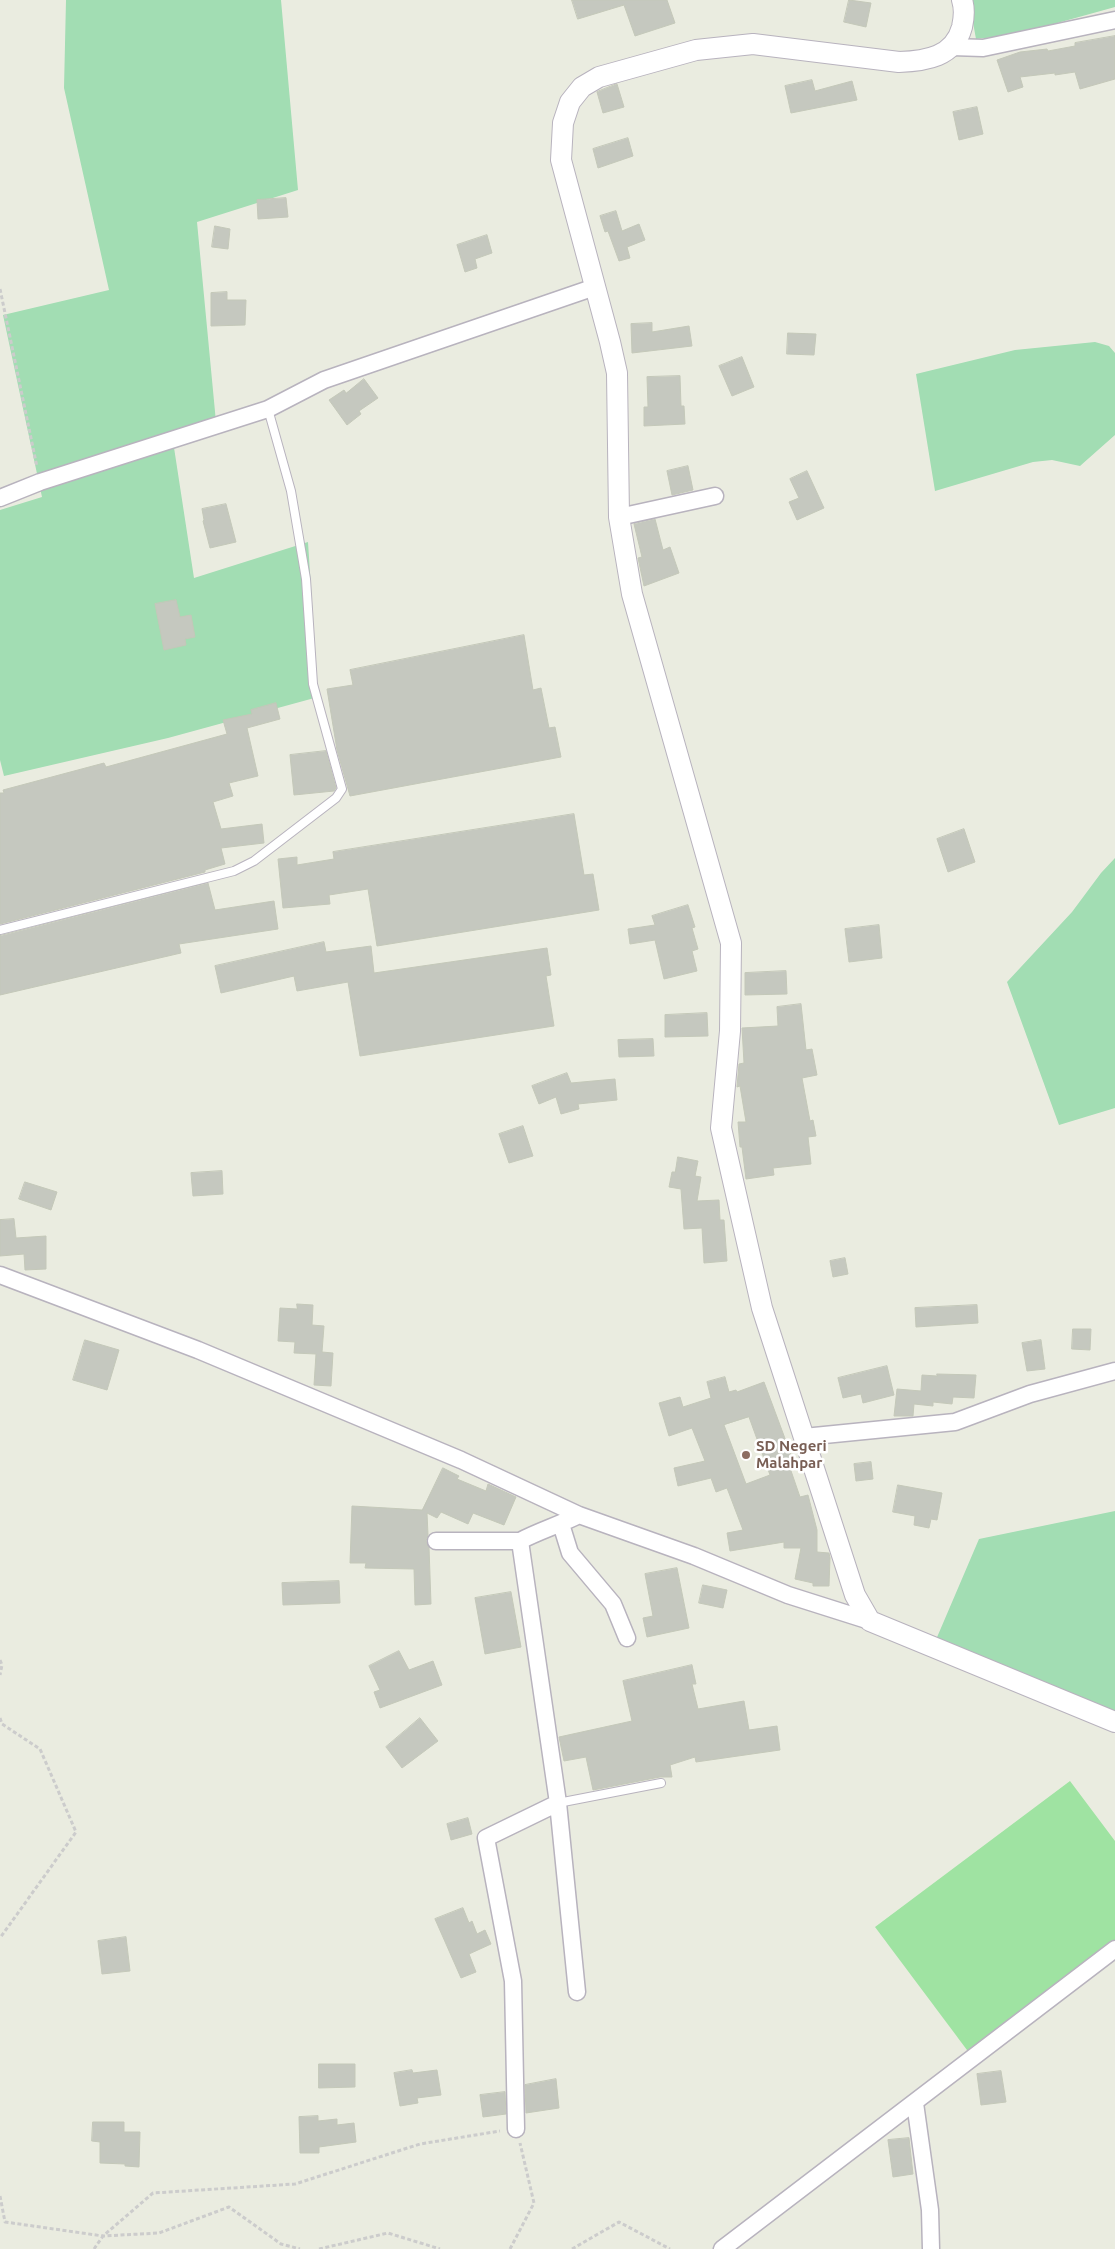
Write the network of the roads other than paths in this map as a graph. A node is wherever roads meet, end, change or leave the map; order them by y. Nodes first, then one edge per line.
1 (962, 0) edge
2 (1115, 20) edge
3 (952, 47) junction
4 (595, 287) junction
5 (268, 409) junction
6 (715, 496) dead end
7 (0, 498) edge
8 (620, 517) junction
9 (0, 930) edge
10 (0, 1275) edge
11 (1115, 1371) edge
12 (804, 1437) junction
13 (579, 1515) junction
14 (561, 1524) junction
15 (520, 1541) junction
16 (436, 1542) dead end
17 (870, 1621) junction
18 (627, 1638) dead end
19 (1115, 1722) edge
20 (661, 1783) dead end
21 (558, 1803) junction
22 (1115, 1949) edge
23 (577, 1992) dead end
24 (915, 2103) junction
25 (516, 2129) road end
26 (722, 2249) edge
27 (931, 2249) edge

1 - 3 street
2 - 3 street
3 - 4 street
4 - 5 street
4 - 8 street
5 - 7 street
5 - 9 lane
6 - 8 street
8 - 12 street
10 - 13 street
11 - 12 street
12 - 17 street
13 - 14 street
13 - 17 street
14 - 15 street
14 - 18 street
15 - 16 street
15 - 21 street
17 - 19 street
20 - 21 lane
21 - 23 street
21 - 25 street
22 - 24 street
24 - 26 street
24 - 27 street

